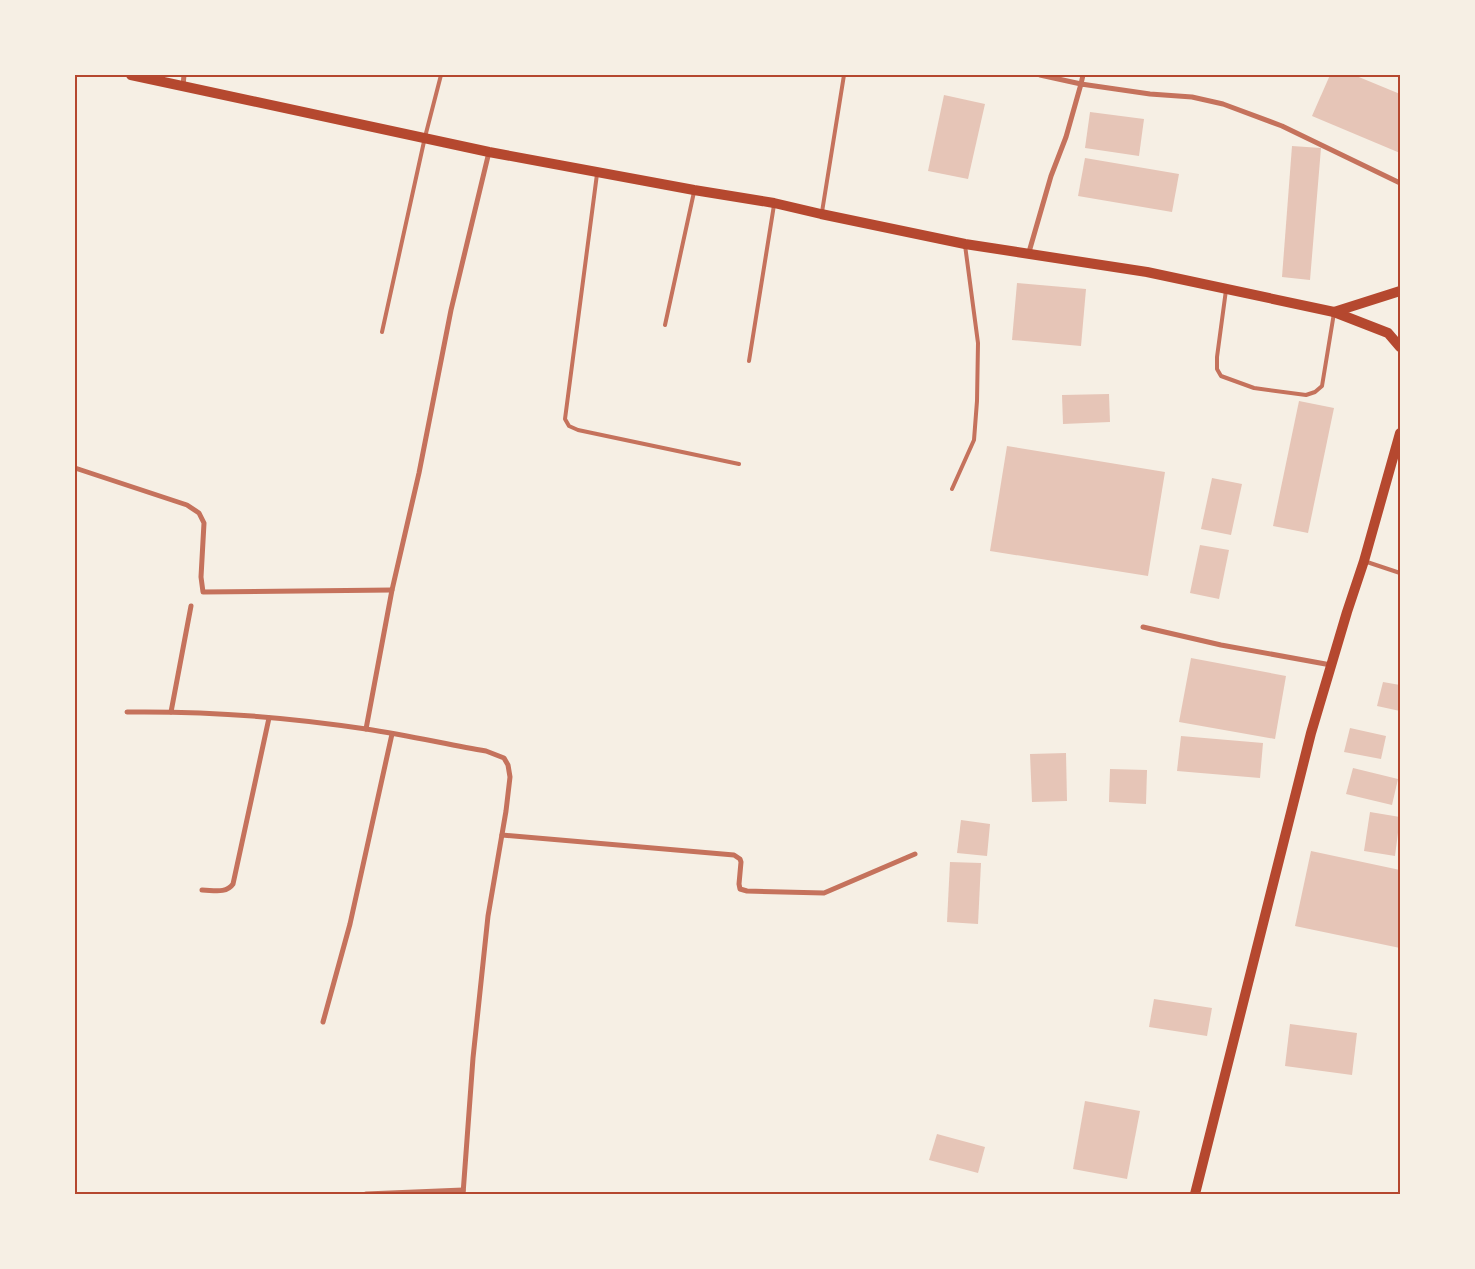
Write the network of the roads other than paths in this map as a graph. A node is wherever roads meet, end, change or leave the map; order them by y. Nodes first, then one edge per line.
1 (131, 75) edge
2 (184, 75) edge
3 (441, 75) edge
4 (844, 75) edge
5 (1040, 75) edge
6 (1083, 75) edge
7 (1081, 84) junction
8 (182, 86) junction
9 (425, 137) junction
10 (489, 152) junction
11 (597, 172) junction
12 (1400, 183) edge
13 (694, 190) junction
14 (774, 202) junction
15 (821, 214) junction
16 (965, 244) junction
17 (1029, 252) junction
18 (1226, 290) junction
19 (1400, 291) edge
20 (1334, 312) junction
21 (665, 325) dead end
22 (382, 332) dead end
23 (1400, 347) edge
24 (749, 361) dead end
25 (1400, 433) edge
26 (739, 464) dead end
27 (75, 468) edge
28 (952, 489) dead end
29 (1364, 561) junction
30 (1400, 573) edge
31 (392, 590) junction
32 (190, 606) dead end
33 (1143, 628) dead end
34 (1332, 665) junction
35 (127, 712) dead end
36 (171, 712) junction
37 (269, 718) junction
38 (366, 729) junction
39 (392, 734) junction
40 (502, 835) junction
41 (915, 854) dead end
42 (202, 890) dead end
43 (323, 1022) dead end
44 (463, 1192) edge
45 (366, 1194) edge
46 (1195, 1194) edge

1 - 8 main road
2 - 8 street
3 - 9 lane
4 - 15 lane
5 - 7 street
6 - 7 street
7 - 12 street
7 - 17 street
8 - 9 main road
9 - 10 main road
9 - 22 lane
10 - 11 main road
10 - 31 street
11 - 13 main road
11 - 26 lane
13 - 14 main road
13 - 21 lane
14 - 15 main road
14 - 24 lane
15 - 16 main road
16 - 17 main road
16 - 28 lane
17 - 18 main road
18 - 20 main road
18 - 20 lane
19 - 20 main road
20 - 23 main road
25 - 29 main road
27 - 31 street
29 - 30 lane
29 - 34 main road
31 - 38 street
32 - 36 street
33 - 34 street
34 - 46 main road
35 - 36 street
36 - 37 street
37 - 38 street
37 - 42 street
38 - 39 street
39 - 40 street
39 - 43 street
40 - 41 street
40 - 44 street
44 - 45 street

